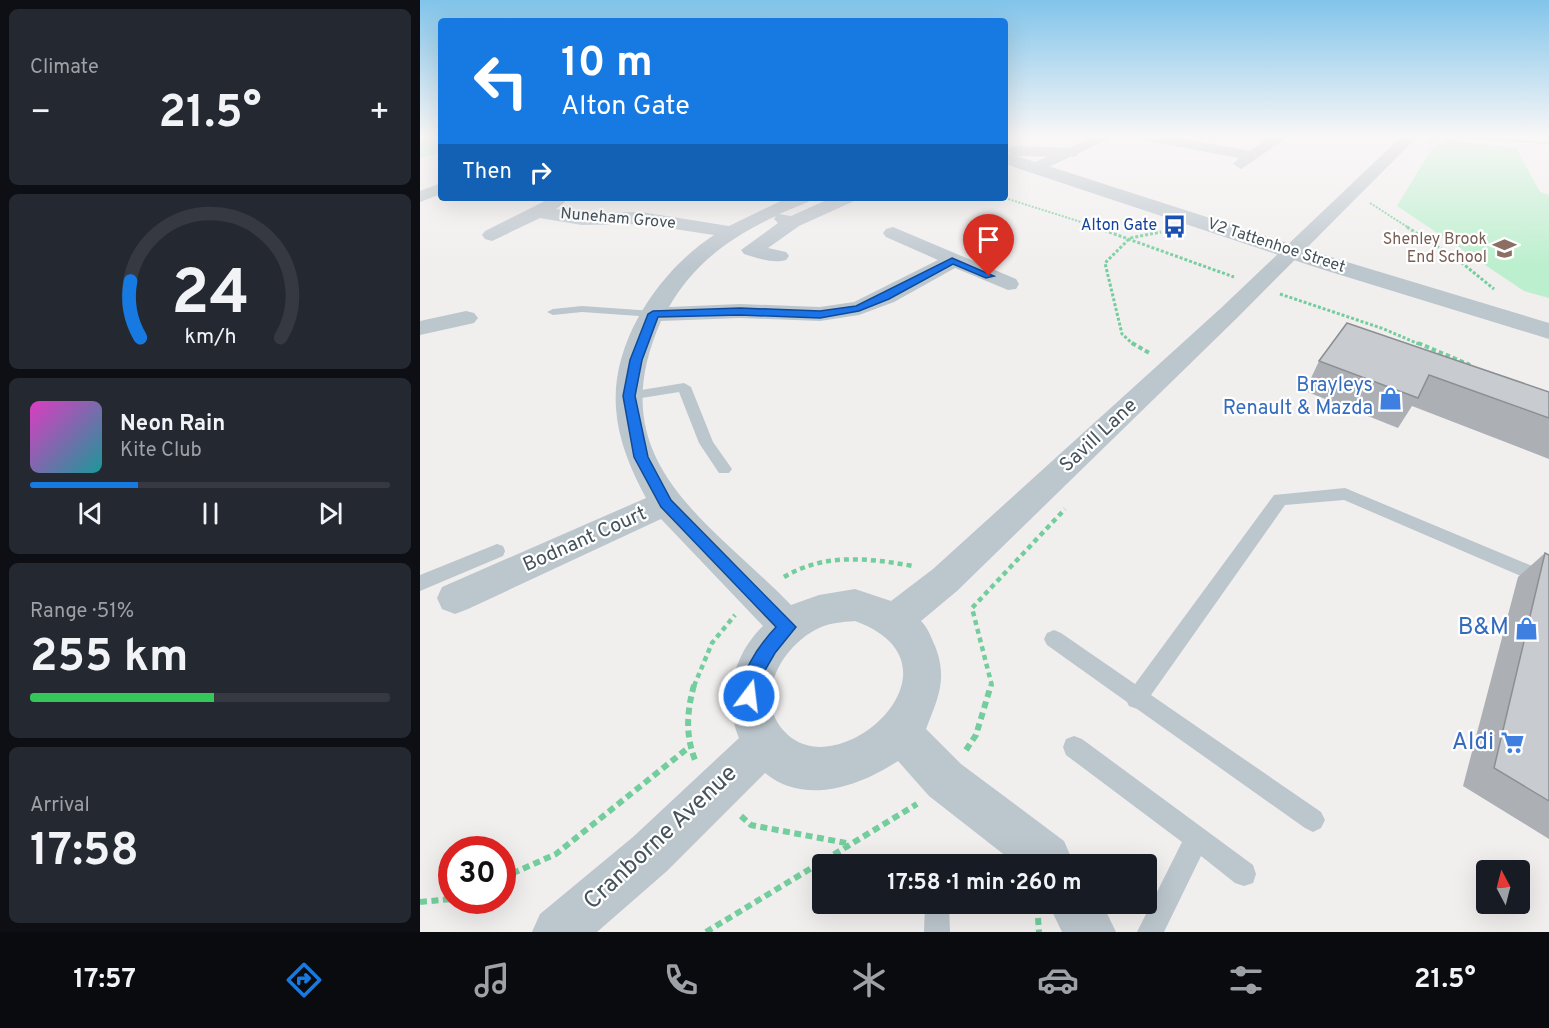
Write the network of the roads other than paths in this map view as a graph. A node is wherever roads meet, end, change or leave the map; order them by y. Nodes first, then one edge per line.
1 (1076, 180) edge
2 (1367, 180) edge
3 (438, 189) edge
4 (420, 196) edge
5 (558, 201) edge
6 (834, 201) edge
7 (797, 210) edge
8 (538, 212) junction
9 (732, 232) junction
10 (893, 233) dead end
11 (492, 235) dead end
12 (779, 256) dead end
13 (952, 261) junction
14 (1008, 284) dead end
15 (553, 312) dead end
16 (653, 314) junction
17 (466, 318) dead end
18 (420, 328) edge
19 (1549, 331) edge
20 (629, 396) junction
21 (724, 469) dead end
22 (666, 503) junction
23 (500, 563) junction
24 (1549, 581) edge
25 (420, 584) edge
26 (455, 597) dead end
27 (896, 619) junction
28 (787, 627) junction
29 (1054, 639) dead end
30 (1137, 699) junction
31 (900, 733) junction
32 (764, 744) junction
33 (1074, 747) dead end
34 (1313, 820) dead end
35 (1197, 838) junction
36 (1042, 854) edge
37 (1244, 874) dead end
38 (937, 914) edge
39 (1079, 914) edge
40 (558, 932) edge
41 (937, 932) edge
42 (1090, 932) edge
43 (1150, 932) edge

1 - 19 street, V2 Tattenhoe Street
2 - 27 street, Savill Lane
3 - 4 street
5 - 8 street, Nuneham Grove
6 - 7 street
7 - 9 street
7 - 12 street
8 - 9 street, Nuneham Grove
8 - 11 street, Nuneham Grove
9 - 16 street
10 - 13 street
13 - 14 street
13 - 16 street
15 - 16 lane
16 - 20 street
17 - 18 street
20 - 21 lane
20 - 22 street
22 - 23 street, Bodnant Court
22 - 28 street
23 - 25 lane, Bodnant Court
23 - 26 street, Bodnant Court
24 - 30 lane
27 - 28 street
27 - 31 street
28 - 32 street
29 - 30 lane
30 - 34 lane
31 - 32 street
31 - 36 street
32 - 40 street, Cranborne Avenue
33 - 35 lane
35 - 37 lane
35 - 43 lane
38 - 41 lane
39 - 42 street

